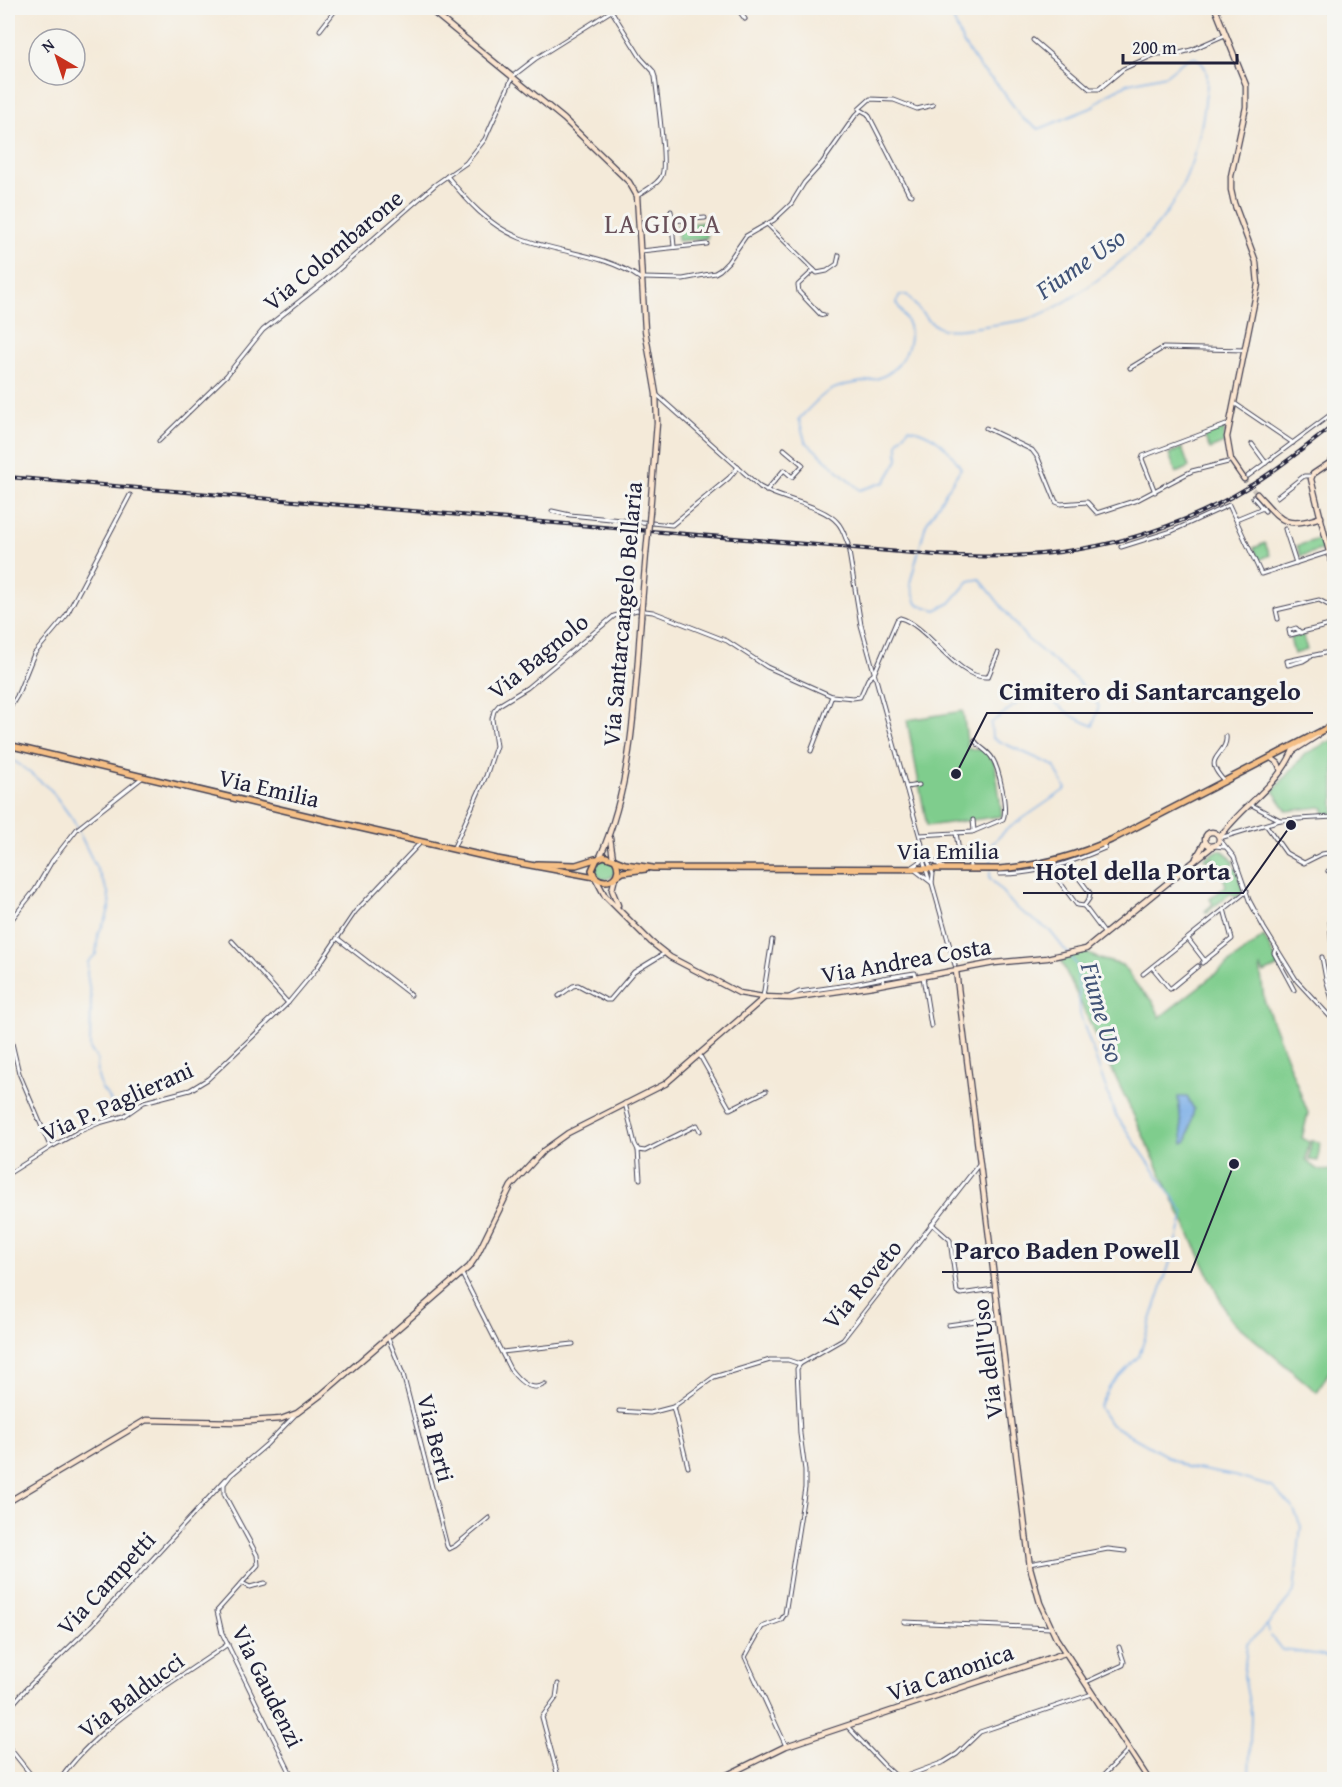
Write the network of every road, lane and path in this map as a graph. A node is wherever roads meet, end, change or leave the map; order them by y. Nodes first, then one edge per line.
1 (336, 8) edge
2 (428, 8) edge
3 (616, 8) edge
4 (737, 8) edge
5 (1215, 8) edge
6 (1331, 8) edge
7 (611, 10) junction
8 (744, 19) dead end
9 (320, 30) dead end
10 (1227, 34) junction
11 (1033, 40) dead end
12 (1335, 54) edge
13 (513, 76) junction
14 (933, 105) dead end
15 (858, 111) junction
16 (447, 176) junction
17 (912, 195) dead end
18 (637, 196) junction
19 (671, 211) dead end
20 (705, 218) dead end
21 (672, 221) junction
22 (767, 224) junction
23 (707, 244) dead end
24 (674, 247) junction
25 (641, 251) junction
26 (839, 255) dead end
27 (814, 270) junction
28 (643, 279) junction
29 (824, 315) dead end
30 (1245, 350) junction
31 (1130, 368) dead end
32 (656, 394) junction
33 (1234, 403) junction
34 (1335, 412) edge
35 (1229, 424) junction
36 (986, 428) dead end
37 (159, 441) dead end
38 (1252, 444) dead end
39 (1293, 444) junction
40 (784, 449) dead end
41 (1335, 460) edge
42 (1228, 462) dead end
43 (1266, 463) junction
44 (738, 467) junction
45 (1311, 476) junction
46 (1246, 478) joint
47 (766, 491) junction
48 (1155, 492) junction
49 (130, 495) dead end
50 (1255, 495) joint
51 (1277, 497) dead end
52 (552, 511) dead end
53 (1236, 519) junction
54 (1321, 520) junction
55 (1285, 529) dead end
56 (848, 544) dead end
57 (1121, 547) dead end
58 (849, 552) dead end
59 (1329, 552) junction
60 (1333, 560) edge
61 (1296, 563) junction
62 (1335, 572) edge
63 (1335, 608) edge
64 (1278, 619) dead end
65 (1335, 624) edge
66 (1301, 633) dead end
67 (1335, 651) edge
68 (998, 653) dead end
69 (1308, 658) junction
70 (874, 674) junction
71 (832, 696) junction
72 (8, 711) edge
73 (1334, 725) edge
74 (1226, 736) dead end
75 (975, 741) dead end
76 (8, 745) edge
77 (1294, 746) junction
78 (811, 751) dead end
79 (1271, 758) junction
80 (1281, 771) junction
81 (143, 777) junction
82 (1224, 781) junction
83 (919, 784) dead end
84 (906, 787) junction
85 (1250, 804) junction
86 (1335, 817) edge
87 (973, 820) dead end
88 (1279, 820) junction
89 (1231, 822) junction
90 (1266, 825) junction
91 (973, 831) junction
92 (1215, 832) junction
93 (956, 833) junction
94 (1273, 834) junction
95 (922, 835) junction
96 (610, 836) junction
97 (1220, 838) junction
98 (421, 842) junction
99 (1205, 842) junction
100 (1102, 844) junction
101 (1214, 846) junction
102 (1226, 848) junction
103 (453, 849) junction
104 (1335, 852) edge
105 (924, 854) junction
106 (598, 858) junction
107 (614, 859) junction
108 (1194, 861) junction
109 (522, 863) junction
110 (653, 868) junction
111 (909, 868) junction
112 (929, 868) junction
113 (946, 869) junction
114 (973, 869) junction
115 (1328, 871) dead end
116 (1334, 872) edge
117 (1000, 874) dead end
118 (616, 877) junction
119 (596, 878) junction
120 (932, 881) junction
121 (1247, 891) junction
122 (1249, 900) junction
123 (1233, 902) junction
124 (1335, 904) edge
125 (1084, 906) junction
126 (1224, 909) junction
127 (621, 910) junction
128 (8, 924) edge
129 (1105, 934) junction
130 (337, 938) junction
131 (1188, 939) junction
132 (772, 940) dead end
133 (232, 941) dead end
134 (1276, 948) junction
135 (665, 953) junction
136 (1322, 957) dead end
137 (955, 965) dead end
138 (1198, 966) dead end
139 (1152, 967) junction
140 (956, 971) junction
141 (1143, 974) dead end
142 (923, 977) junction
143 (1335, 979) edge
144 (1294, 990) dead end
145 (411, 995) dead end
146 (559, 996) dead end
147 (764, 997) junction
148 (288, 1003) junction
149 (1335, 1006) edge
150 (1335, 1021) edge
151 (8, 1026) edge
152 (931, 1026) dead end
153 (699, 1054) junction
154 (766, 1091) dead end
155 (625, 1104) junction
156 (700, 1131) dead end
157 (51, 1146) junction
158 (638, 1150) junction
159 (980, 1161) junction
160 (8, 1174) edge
161 (640, 1179) dead end
162 (932, 1224) junction
163 (462, 1274) junction
164 (996, 1289) junction
165 (1000, 1318) junction
166 (948, 1325) dead end
167 (388, 1337) junction
168 (573, 1344) dead end
169 (502, 1352) junction
170 (800, 1364) junction
171 (545, 1384) dead end
172 (673, 1407) junction
173 (619, 1411) dead end
174 (297, 1413) junction
175 (687, 1467) dead end
176 (231, 1475) junction
177 (8, 1502) edge
178 (489, 1518) dead end
179 (1125, 1551) dead end
180 (1029, 1564) junction
181 (243, 1583) junction
182 (264, 1583) dead end
183 (904, 1622) dead end
184 (1051, 1628) junction
185 (228, 1644) junction
186 (1119, 1647) dead end
187 (1065, 1653) junction
188 (1085, 1683) junction
189 (558, 1684) dead end
190 (1092, 1694) junction
191 (8, 1715) edge
192 (847, 1726) junction
193 (8, 1746) edge
194 (786, 1746) junction
195 (1129, 1749) junction
196 (292, 1776) junction
197 (35, 1779) edge
198 (60, 1779) edge
199 (268, 1779) edge
200 (311, 1779) edge
201 (559, 1779) edge
202 (717, 1779) edge
203 (1099, 1779) edge
204 (1149, 1779) edge

1 - 9 street
2 - 13 street
3 - 7 street
4 - 8 street
5 - 10 street
6 - 12 street
7 - 13 street
7 - 18 street
10 - 11 street
10 - 30 street
13 - 16 street, Via Colombarone
13 - 18 street
14 - 15 street
15 - 17 street
15 - 22 street
16 - 28 street
16 - 37 street, Via Colombarone
18 - 25 street, Via Santarcangelo Bellaria
19 - 21 street
20 - 21 street
21 - 24 street
22 - 27 street
22 - 28 street
23 - 24 street
24 - 25 street
25 - 28 street, Via Santarcangelo Bellaria
26 - 27 street
27 - 29 street
28 - 32 street, Via Santarcangelo Bellaria
30 - 31 street
30 - 33 street
32 - 44 street
32 - 96 street, Via Santarcangelo Bellaria, bridge
33 - 35 street
33 - 39 street
34 - 39 street
35 - 46 street
35 - 48 street
36 - 48 street
38 - 43 street
39 - 43 street
40 - 47 street
41 - 45 street
42 - 48 street
43 - 46 street
44 - 47 street
44 - 52 street
45 - 51 street
45 - 54 street
47 - 56 street
49 - 72 street
50 - 53 street
50 - 54 street
53 - 57 street
53 - 61 street
54 - 59 street
55 - 61 street
58 - 70 street
59 - 60 street
59 - 61 street
60 - 62 street
63 - 64 street
65 - 66 street
67 - 69 street
68 - 70 street
69 - 69 street
70 - 71 street, Via Bagnolo
70 - 84 street
71 - 78 street
71 - 103 street, Via Bagnolo
73 - 77 main road
73 - 77 main road
74 - 82 street
75 - 91 street
76 - 81 main road, Via Emilia
77 - 79 main road, Via Emilia
77 - 80 street
79 - 80 street
79 - 82 main road, Via Emilia
80 - 85 street
81 - 98 main road, Via Emilia
81 - 128 street
82 - 100 main road, Via Emilia
83 - 84 street
84 - 95 street
85 - 88 street
85 - 89 street
86 - 88 street
87 - 91 street
88 - 90 street
88 - 94 street
89 - 92 street
89 - 97 street
90 - 94 street
90 - 97 street
91 - 93 street
92 - 97 street
92 - 99 street
93 - 95 street
93 - 114 street
94 - 104 street
95 - 105 street
96 - 106 street, Via Santarcangelo Bellaria
96 - 107 street, Via Santarcangelo Bellaria
97 - 101 street
97 - 102 street
98 - 103 main road, Via Emilia
98 - 130 street, Via P. Paglierani
99 - 101 street
99 - 108 street, Via Andrea Costa
100 - 114 main road, Via Emilia
100 - 117 street
101 - 102 street
101 - 108 street, Via Andrea Costa
102 - 121 street
103 - 109 main road, Via Emilia
105 - 111 street
105 - 112 street
105 - 113 street
106 - 107 main road, Via Emilia
106 - 109 main road, Via Emilia
106 - 119 main road
107 - 110 main road, Via Emilia
107 - 118 main road
108 - 129 street, Via Andrea Costa
109 - 119 main road, Via Emilia
110 - 111 main road, Via Emilia
110 - 118 main road, Via Emilia
111 - 112 main road, Via Emilia
111 - 120 street
112 - 113 main road, Via Emilia
112 - 120 street
113 - 114 main road, Via Emilia
113 - 120 street
115 - 116 street
118 - 119 main road, Via Emilia
118 - 127 street, Via Andrea Costa
119 - 127 street, Via Andrea Costa
120 - 137 street
121 - 122 street
121 - 123 street
122 - 123 street
122 - 134 street
123 - 126 street
124 - 143 street
125 - 125 street
125 - 129 street
126 - 131 street
126 - 131 street
127 - 135 street, Via Andrea Costa
129 - 140 street, Via Andrea Costa
130 - 145 street
130 - 148 street, Via P. Paglierani
131 - 139 street
132 - 147 street
133 - 148 street
134 - 144 street
134 - 150 street
135 - 146 street
135 - 147 street, Via Andrea Costa
136 - 149 street
138 - 139 street
139 - 141 street
140 - 142 street, Via Andrea Costa
140 - 159 street, Via dell'Uso
142 - 147 street, Via Andrea Costa
142 - 152 street
147 - 153 street
148 - 157 street, Via P. Paglierani
151 - 157 street
153 - 154 street
153 - 155 street
155 - 158 street
155 - 163 street
156 - 158 street
157 - 160 street, Via P. Paglierani
158 - 161 street
159 - 162 street, Via Roveto
159 - 164 street, Via dell'Uso
162 - 164 street
162 - 170 street, Via Roveto
163 - 167 street
163 - 169 street
164 - 165 street, Via dell'Uso
165 - 166 street
165 - 180 street, Via dell'Uso
167 - 174 street
167 - 178 street, Via Berti
168 - 169 street
169 - 171 street
170 - 172 street
170 - 194 street
172 - 173 street
172 - 175 street
174 - 176 street
174 - 177 street
176 - 181 street, Via Gaudenzi
176 - 191 street, Via Campetti
179 - 180 street
180 - 184 street, Via dell'Uso
181 - 182 street
181 - 185 street, Via Gaudenzi
183 - 184 street
184 - 187 street, Via dell'Uso
185 - 196 street, Via Gaudenzi
185 - 198 street, Via Balducci
186 - 188 street
187 - 188 street, Via dell'Uso
187 - 192 street, Via Canonica
188 - 190 street, Via dell'Uso
189 - 201 street
190 - 192 street
190 - 195 street, Via dell'Uso
192 - 194 street, Via Canonica
193 - 197 street
194 - 202 street, Via Canonica
195 - 203 street
195 - 204 street, Via dell'Uso
196 - 199 street, Via Gaudenzi
196 - 200 street, Via Gaudenzi

